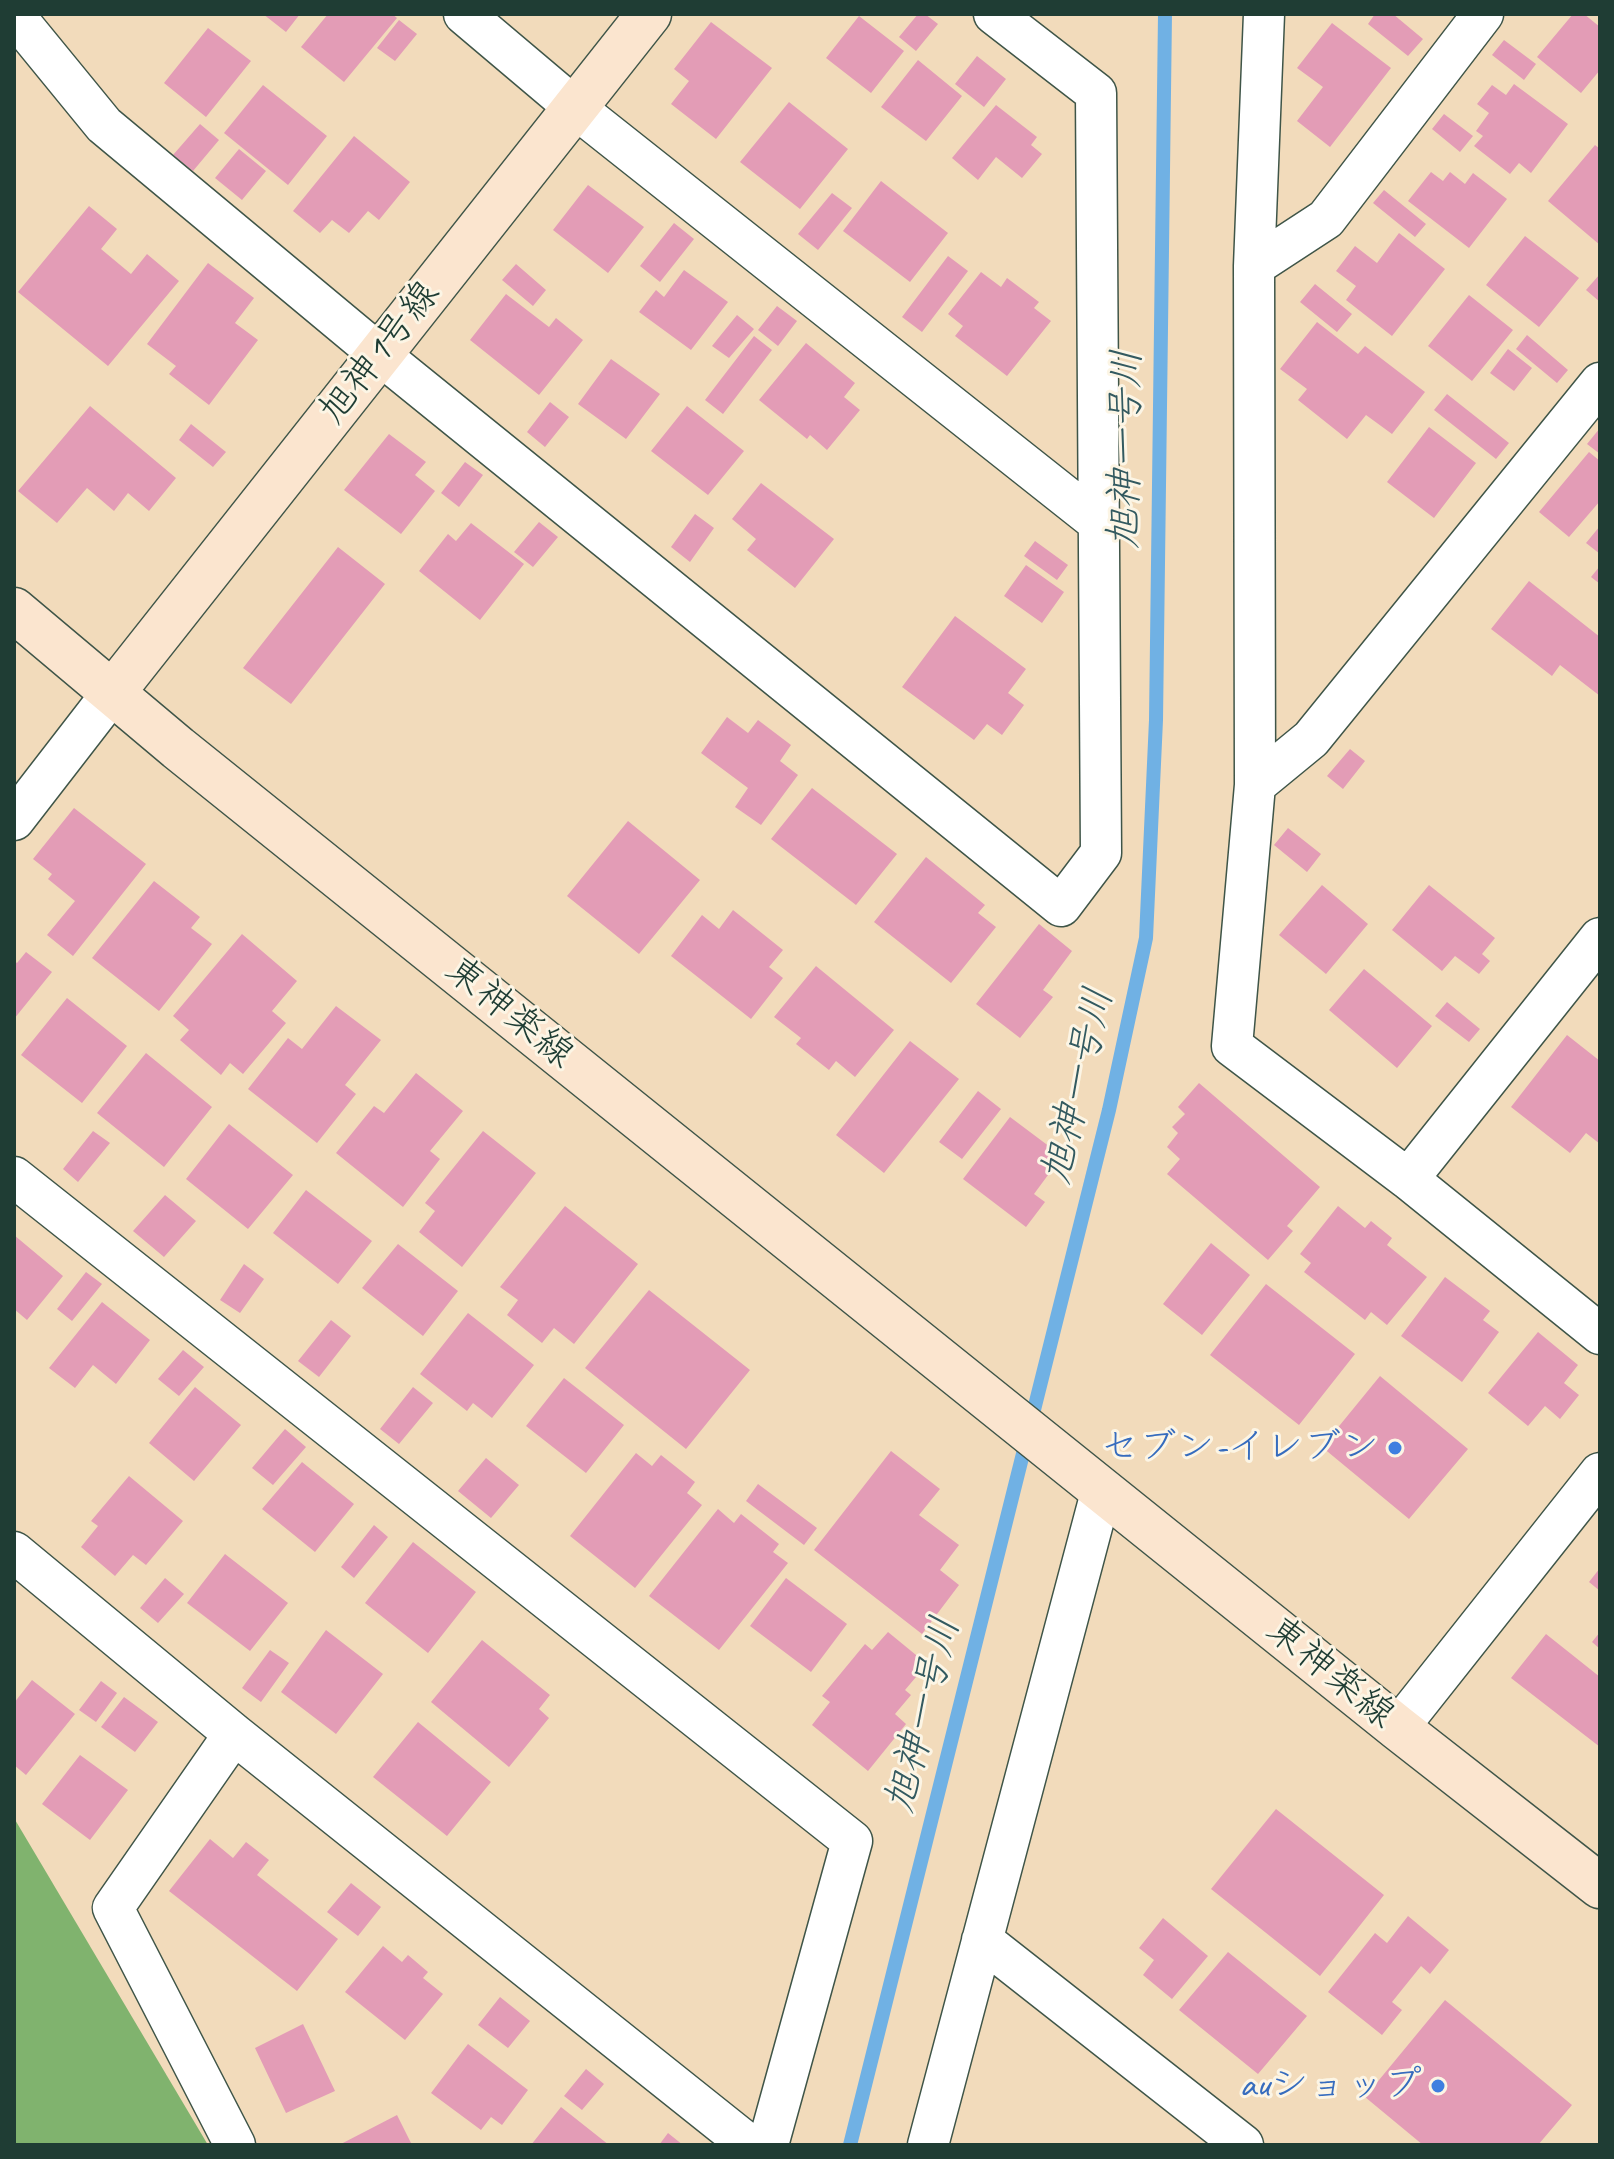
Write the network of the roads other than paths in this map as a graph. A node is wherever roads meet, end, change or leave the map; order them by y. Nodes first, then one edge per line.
1 (464, 14) edge
2 (649, 14) edge
3 (994, 14) edge
4 (1264, 14) edge
5 (1483, 14) edge
6 (14, 15) edge
7 (574, 107) junction
8 (1254, 266) junction
9 (379, 354) junction
10 (1600, 383) edge
11 (1099, 523) junction
12 (14, 610) edge
13 (113, 692) junction
14 (1255, 785) junction
15 (14, 820) edge
16 (1600, 938) edge
17 (14, 1177) edge
18 (1408, 1179) junction
19 (1600, 1334) edge
20 (1600, 1473) edge
21 (1102, 1489) junction
22 (14, 1552) edge
23 (1398, 1728) junction
24 (234, 1734) junction
25 (1600, 1886) edge
26 (982, 1940) junction
27 (235, 2145) edge
28 (749, 2145) edge
29 (768, 2145) edge
30 (928, 2145) edge
31 (1243, 2145) edge

1 - 7 street
2 - 7 main road, 旭神1号線
3 - 11 street
4 - 8 street
5 - 8 street
6 - 9 street
7 - 9 main road, 旭神1号線
7 - 11 street
8 - 14 street
9 - 11 street
9 - 13 main road, 旭神1号線
10 - 14 street
12 - 13 main road, 東神楽線
13 - 15 street
13 - 21 main road, 東神楽線
14 - 18 street
16 - 18 street
17 - 29 street
18 - 19 street
20 - 23 street
21 - 23 main road, 東神楽線
21 - 26 street
22 - 24 street
23 - 25 main road, 東神楽線
24 - 27 street
24 - 28 street
26 - 30 street
26 - 31 street

